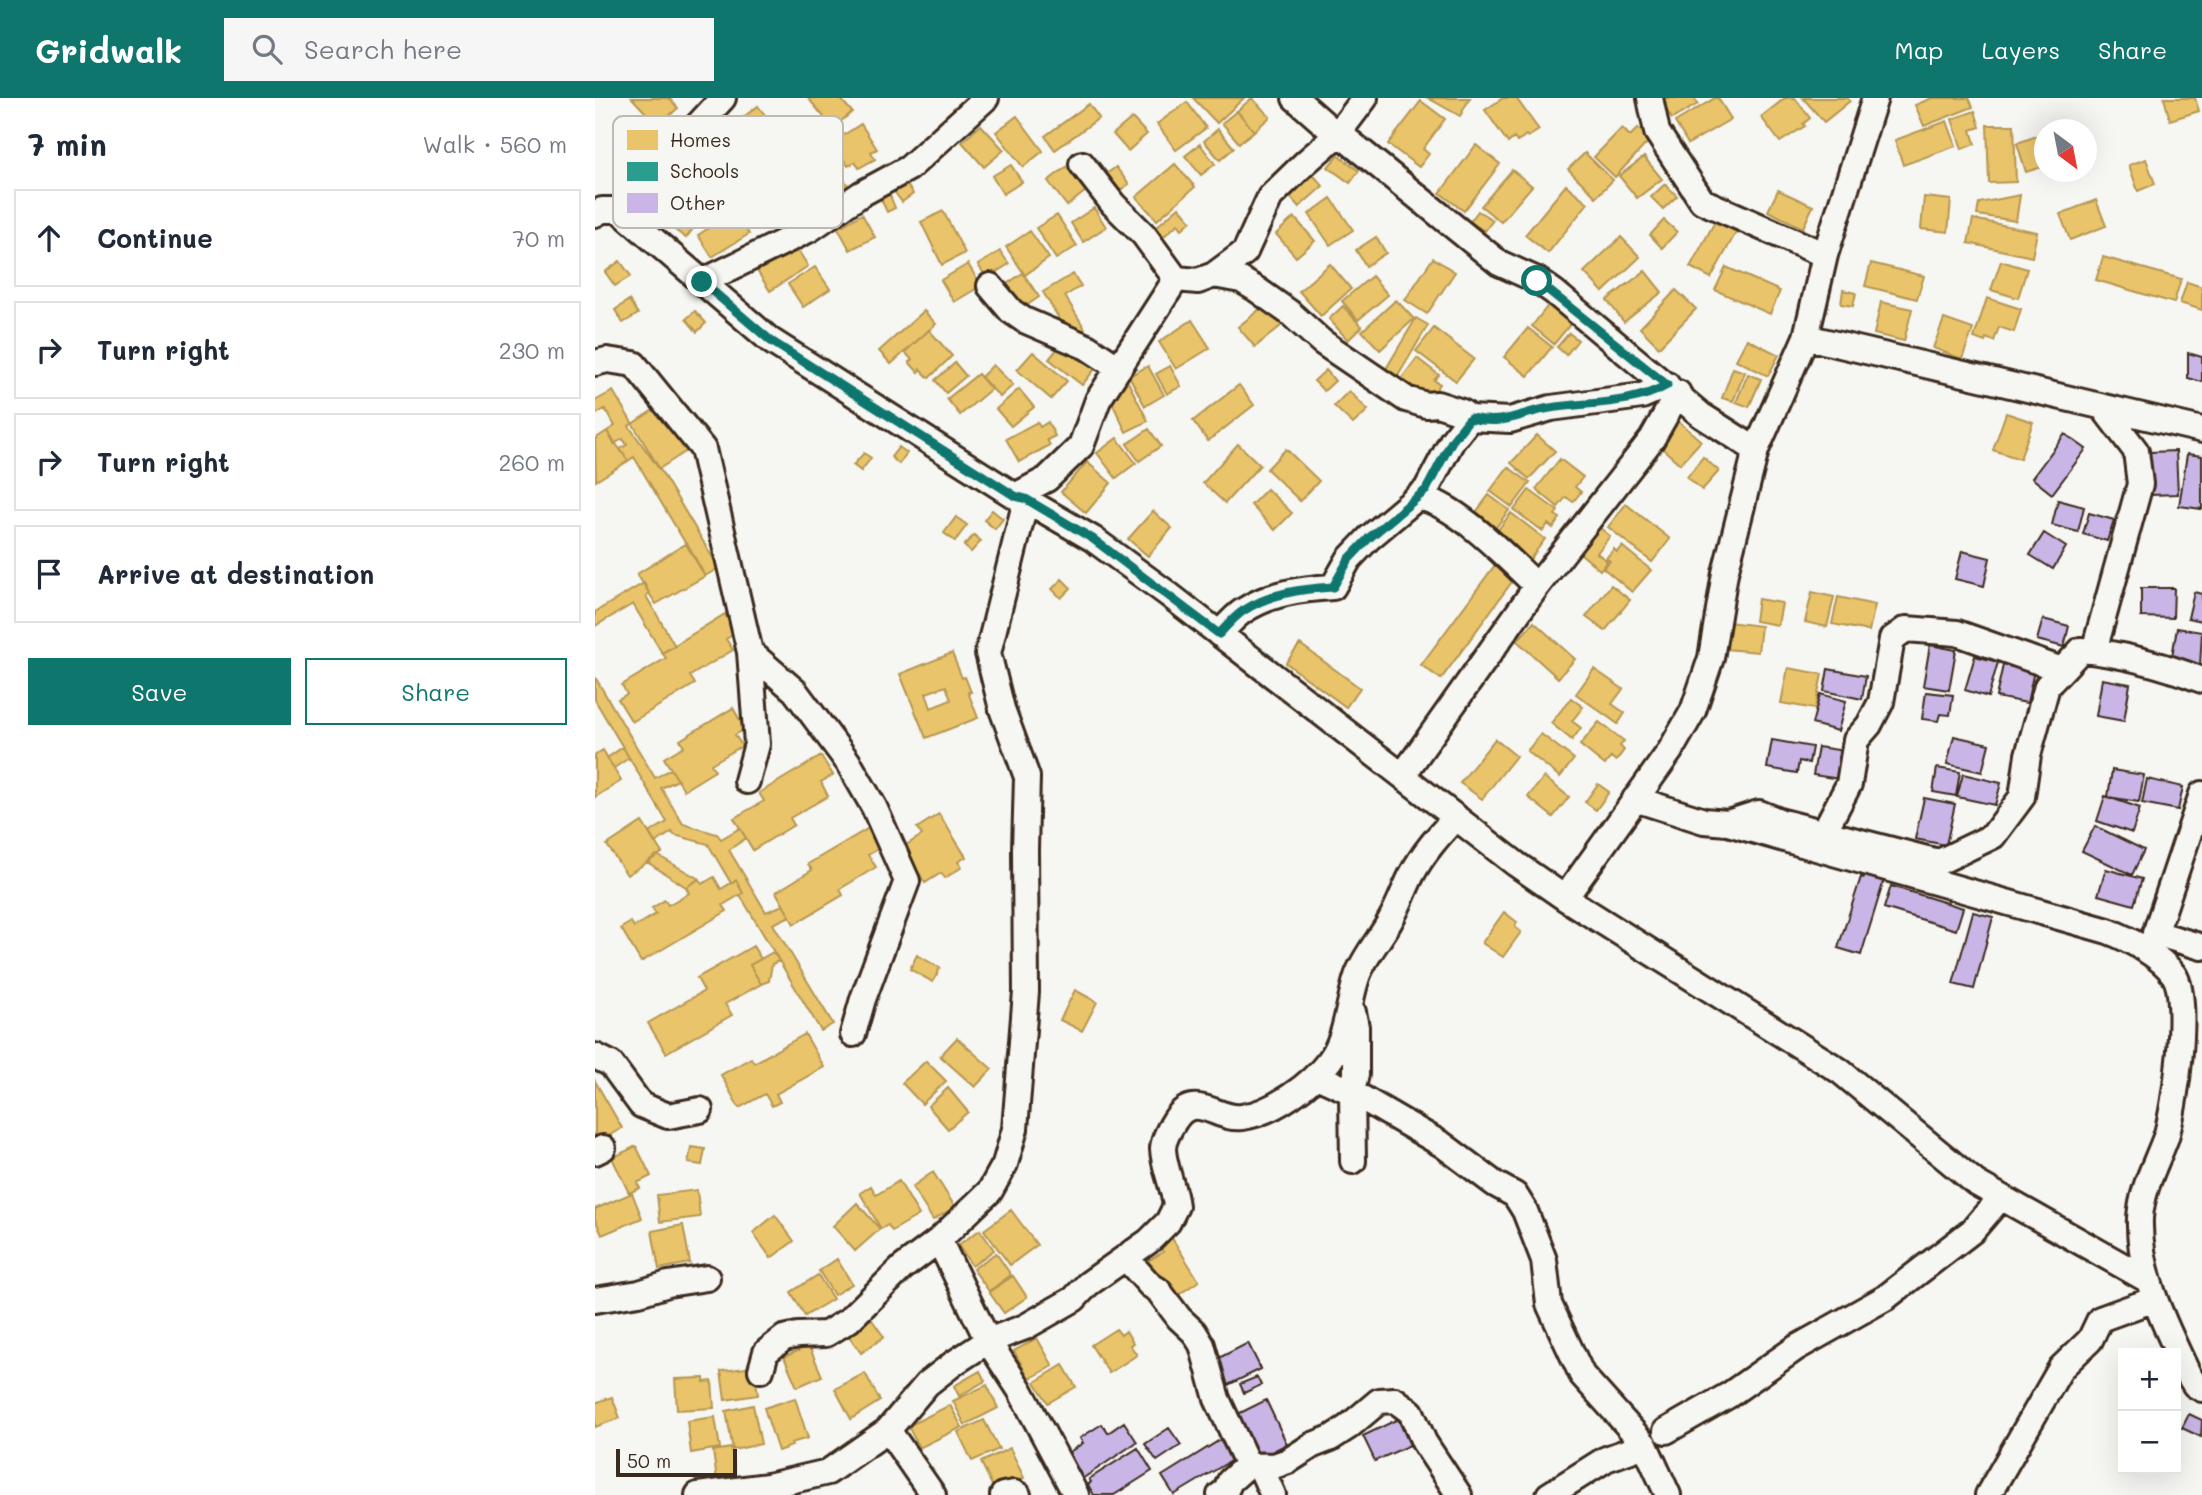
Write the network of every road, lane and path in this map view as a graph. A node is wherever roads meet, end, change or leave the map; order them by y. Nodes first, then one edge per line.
1 (723, 98) edge
2 (986, 98) edge
3 (1295, 98) edge
4 (1365, 98) edge
5 (1650, 98) edge
6 (1875, 98) edge
7 (704, 116) edge
8 (1337, 135) junction
9 (1082, 164) dead end
10 (843, 206) edge
11 (629, 228) edge
12 (811, 228) edge
13 (1825, 255) junction
14 (1214, 275) junction
15 (1176, 279) junction
16 (702, 282) junction
17 (990, 286) dead end
18 (1806, 337) junction
19 (595, 363) edge
20 (1119, 368) junction
21 (1672, 389) junction
22 (2104, 409) junction
23 (1470, 418) junction
24 (2202, 430) edge
25 (1756, 450) junction
26 (1417, 497) junction
27 (1021, 498) junction
28 (1537, 586) junction
29 (1219, 634) junction
30 (2094, 651) junction
31 (750, 652) junction
32 (2062, 670) junction
33 (2202, 680) edge
34 (1403, 775) junction
35 (747, 781) dead end
36 (2202, 794) edge
37 (1635, 799) junction
38 (1456, 817) junction
39 (1728, 823) junction
40 (1824, 832) junction
41 (1565, 898) junction
42 (2152, 943) junction
43 (2202, 947) edge
44 (1350, 1001) junction
45 (853, 1034) dead end
46 (595, 1056) edge
47 (1317, 1076) junction
48 (1352, 1092) junction
49 (700, 1110) dead end
50 (1353, 1161) dead end
51 (2001, 1197) junction
52 (939, 1240) junction
53 (1127, 1261) junction
54 (707, 1278) dead end
55 (2152, 1290) junction
56 (595, 1300) edge
57 (988, 1341) junction
58 (761, 1370) dead end
59 (2202, 1389) edge
60 (888, 1430) junction
61 (1666, 1431) dead end
62 (1645, 1445) junction
63 (1254, 1465) junction
64 (698, 1495) edge
65 (933, 1495) edge
66 (1003, 1495) edge
67 (1019, 1495) edge
68 (1076, 1495) edge
69 (1220, 1495) edge
70 (1273, 1495) edge
71 (1459, 1495) edge
72 (1549, 1495) edge
73 (1668, 1495) edge
74 (1988, 1495) edge

1 - 7 street
2 - 10 street
3 - 8 street
4 - 8 street
5 - 13 street
6 - 13 street
8 - 14 street
8 - 21 street
9 - 15 street
11 - 16 street
12 - 16 street
13 - 18 street
14 - 15 street
14 - 23 street
15 - 20 street
16 - 27 street
17 - 20 street
18 - 22 street
18 - 25 street
19 - 31 street
20 - 27 street
21 - 23 street
21 - 25 street
21 - 28 street
22 - 24 street
22 - 30 street
23 - 26 street
25 - 37 street
26 - 28 street
26 - 29 street
27 - 29 street
27 - 52 street
28 - 34 street
29 - 34 street
30 - 32 street
30 - 33 street
31 - 35 street
31 - 45 street
32 - 40 street
32 - 40 street
34 - 38 street
36 - 42 street
37 - 39 street
37 - 41 street
38 - 41 street
38 - 44 street
39 - 40 street
39 - 42 street
41 - 51 street
42 - 43 street
42 - 55 street
44 - 47 street
44 - 48 street
46 - 49 street
47 - 48 street
47 - 53 street
48 - 50 street
48 - 62 street
51 - 55 street
51 - 61 street
52 - 57 street
52 - 58 street
53 - 57 street
53 - 63 street
54 - 56 street
55 - 59 street
55 - 74 street
57 - 60 street
57 - 68 street
60 - 64 street
60 - 65 street
62 - 72 street
62 - 73 street
63 - 69 street
63 - 70 street
63 - 71 street
66 - 67 street

